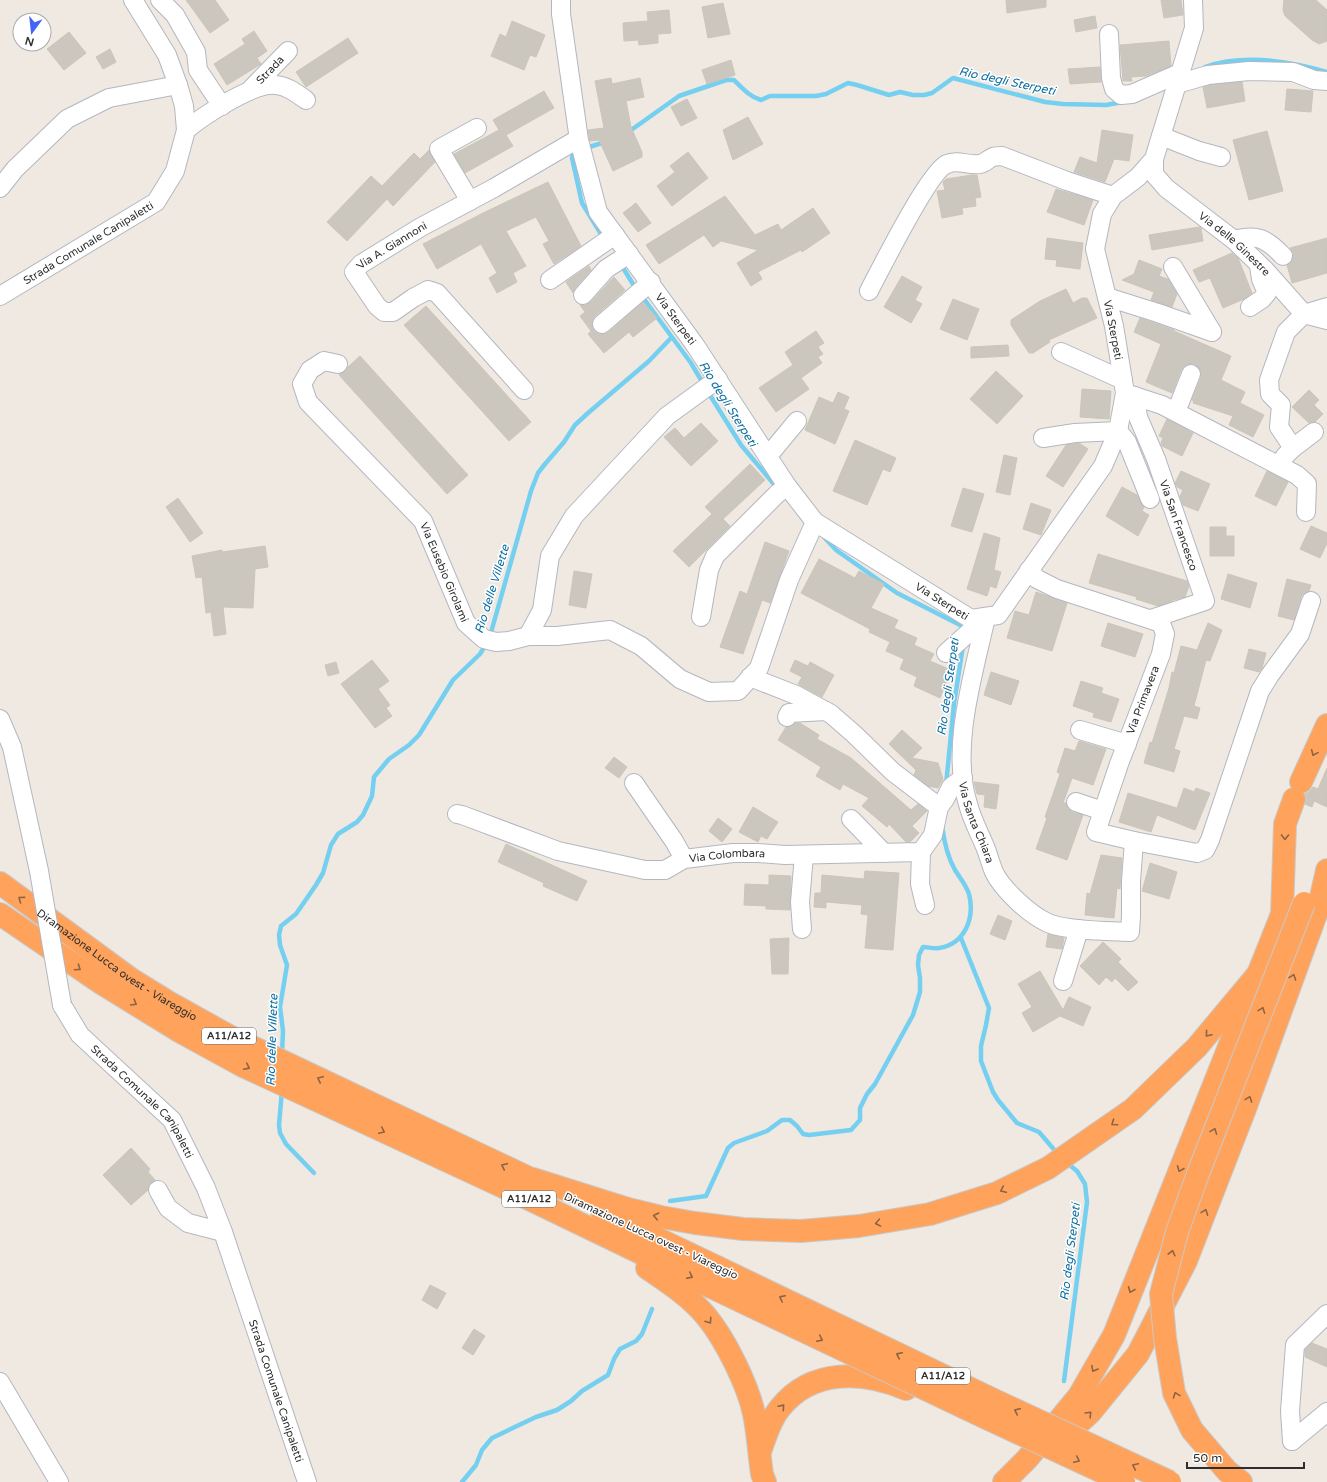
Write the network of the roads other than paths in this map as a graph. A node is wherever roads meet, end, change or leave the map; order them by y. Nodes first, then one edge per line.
1 (160, 0) edge
2 (560, 0) edge
3 (1193, 0) edge
4 (138, 1) edge
5 (1109, 34) dead end
6 (288, 51) dead end
7 (1178, 79) junction
8 (1327, 81) edge
9 (178, 85) junction
10 (251, 89) junction
11 (306, 100) dead end
12 (222, 106) junction
13 (477, 128) dead end
14 (186, 130) junction
15 (1161, 136) junction
16 (580, 146) junction
17 (1221, 157) dead end
18 (1154, 159) junction
19 (0, 188) edge
20 (1113, 196) junction
21 (470, 201) junction
22 (609, 239) junction
23 (1234, 240) junction
24 (1283, 256) dead end
25 (622, 259) junction
26 (1258, 263) junction
27 (1173, 267) dead end
28 (550, 280) dead end
29 (643, 289) junction
30 (869, 291) dead end
31 (583, 295) dead end
32 (0, 296) edge
33 (1107, 297) junction
34 (1250, 307) dead end
35 (1327, 307) edge
36 (1304, 314) junction
37 (1327, 320) edge
38 (602, 324) dead end
39 (1061, 352) dead end
40 (338, 364) dead end
41 (1191, 374) dead end
42 (710, 385) junction
43 (524, 390) dead end
44 (1127, 390) junction
45 (1176, 412) junction
46 (797, 421) dead end
47 (1118, 431) junction
48 (1314, 432) dead end
49 (1043, 438) dead end
50 (1292, 448) junction
51 (768, 456) junction
52 (1280, 466) junction
53 (783, 489) junction
54 (1150, 499) dead end
55 (1306, 512) dead end
56 (813, 526) junction
57 (1029, 570) junction
58 (1312, 601) dead end
59 (701, 617) dead end
60 (986, 617) junction
61 (1151, 619) junction
62 (528, 636) junction
63 (952, 648) dead end
64 (750, 677) junction
65 (826, 711) junction
66 (787, 717) dead end
67 (0, 719) edge
68 (1327, 725) edge
69 (1080, 730) dead end
70 (1127, 744) junction
71 (963, 778) junction
72 (634, 783) dead end
73 (1076, 802) dead end
74 (941, 804) junction
75 (1103, 811) junction
76 (457, 814) dead end
77 (851, 819) dead end
78 (1134, 841) junction
79 (921, 852) junction
80 (884, 853) junction
81 (804, 855) junction
82 (684, 859) junction
83 (1326, 872) edge
84 (0, 883) edge
85 (924, 905) dead end
86 (0, 914) edge
87 (802, 929) dead end
88 (1079, 929) junction
89 (105, 973) junction
90 (1258, 974) junction
91 (1063, 981) dead end
92 (530, 1189) junction
93 (158, 1190) dead end
94 (223, 1232) junction
95 (713, 1276) junction
96 (1327, 1314) edge
97 (0, 1382) edge
98 (1327, 1412) edge
99 (984, 1417) junction
100 (759, 1454) junction
101 (59, 1482) edge
102 (307, 1482) edge
103 (765, 1482) edge
104 (1004, 1482) edge
105 (1124, 1482) edge
106 (1170, 1482) edge
107 (1241, 1482) edge

1 - 12 street
2 - 16 street, Via Sterpeti
3 - 7 street, Via Sterpeti
4 - 9 street, Strada Comunale Canipaletti
5 - 7 street
6 - 10 street, Strada
7 - 8 street
7 - 15 street, Via Sterpeti
9 - 14 street, Strada Comunale Canipaletti
9 - 19 street
10 - 11 street
10 - 12 street
12 - 14 street
13 - 21 street
14 - 32 street, Strada Comunale Canipaletti
15 - 17 street
15 - 18 street, Via Sterpeti
16 - 21 street, Via A. Giannoni
16 - 22 street, Via Sterpeti
18 - 20 street, Via Sterpeti
18 - 23 street, Via delle Ginestre
20 - 30 street
20 - 33 street, Via Sterpeti
21 - 43 street, Via A. Giannoni
22 - 25 street, Via Sterpeti
22 - 28 street
23 - 24 street
23 - 26 street, Via delle Ginestre
25 - 29 street, Via Sterpeti
25 - 31 street
26 - 34 street
26 - 36 street, Via delle Ginestre
27 - 33 street
29 - 38 street
29 - 42 street, Via Sterpeti
33 - 44 street, Via Sterpeti
35 - 36 street
36 - 37 street
36 - 50 street
39 - 44 street
40 - 62 street, Via Eusebio Girolami
41 - 45 street
42 - 51 street, Via Sterpeti
42 - 62 street
44 - 45 street
44 - 47 street, Via Sterpeti
44 - 61 street, Via San Francesco
45 - 52 street
46 - 51 street
47 - 49 street
47 - 54 street
47 - 57 street, Via Sterpeti
48 - 50 street
50 - 52 street
51 - 53 street, Via Sterpeti
52 - 55 street
53 - 56 street, Via Sterpeti
53 - 59 street
56 - 60 street, Via Sterpeti
56 - 64 street, Via Eusebio Girolami
57 - 60 street, Via Sterpeti
57 - 61 street, Via Primavera
58 - 78 street, Via Primavera
60 - 63 street
60 - 71 street, Via Santa Chiara
61 - 70 street, Via Primavera
62 - 64 street, Via Eusebio Girolami
64 - 65 street
65 - 66 street
65 - 74 street
67 - 94 street, Strada Comunale Canipaletti, bridge
68 -> 90 highway
69 - 70 street
70 - 75 street, Via Primavera
71 - 74 street
71 - 88 street, Via Santa Chiara
72 - 82 street
73 - 75 street
74 - 79 street
75 - 78 street, Via Primavera
76 - 82 street, Via Colombara
77 - 80 street
78 - 88 street, Via Santa Chiara
79 - 80 street, Via Colombara
79 - 85 street
80 - 81 street, Via Colombara
81 - 82 street, Via Colombara
81 - 87 street
104 -> 83 highway
107 -> 83 highway, bridge
89 -> 84 highway, Diramazione Lucca ovest - Viareggio / A11/A12
86 -> 89 highway, Diramazione Lucca ovest - Viareggio / A11/A12
88 - 91 street
89 - 92 highway, Diramazione Lucca ovest - Viareggio / A11/A12
90 -> 92 highway
90 -> 104 highway
92 - 95 highway, Diramazione Lucca ovest - Viareggio / A11/A12
92 -> 100 highway
93 - 94 street
94 - 102 street, Strada Comunale Canipaletti
95 -> 99 highway, Diramazione Lucca ovest - Viareggio / A11/A12, bridge
106 -> 95 highway, Diramazione Lucca ovest - Viareggio / A11/A12, bridge
96 - 98 street
97 - 101 street
100 -> 99 highway
99 -> 105 highway, Diramazione Lucca ovest - Viareggio / A11/A12, bridge
100 - 103 highway

